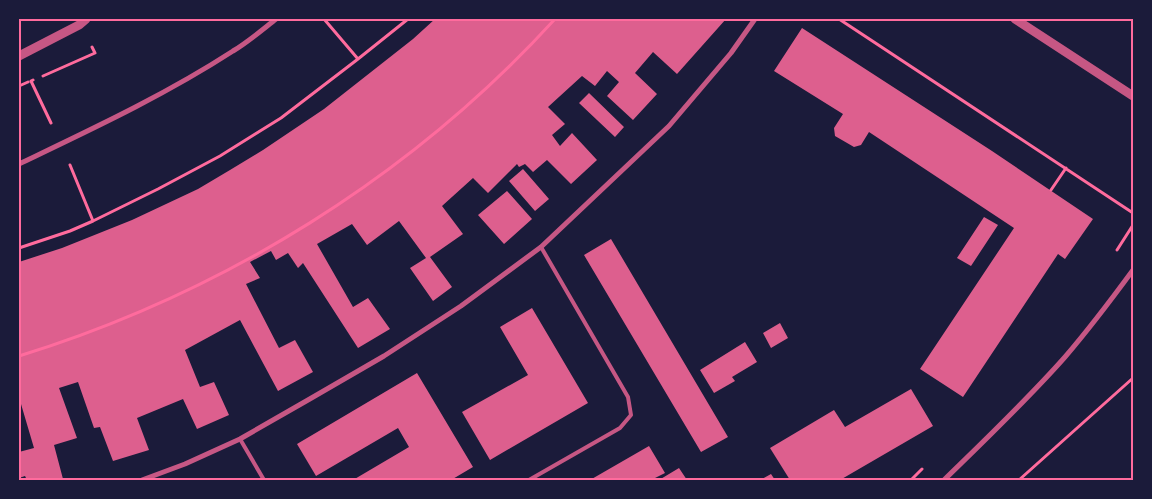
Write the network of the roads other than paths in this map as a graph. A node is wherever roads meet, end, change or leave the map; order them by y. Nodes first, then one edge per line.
1 (86, 19) edge
2 (276, 19) edge
3 (755, 19) edge
4 (1015, 19) edge
5 (19, 56) edge
6 (1133, 96) edge
7 (19, 164) edge
8 (541, 247) junction
9 (1133, 270) edge
10 (240, 439) junction
11 (142, 480) edge
12 (264, 480) edge
13 (529, 480) edge
14 (944, 480) edge

1 - 5 street
2 - 7 street
3 - 8 street
4 - 6 street
8 - 10 street
8 - 13 lane
9 - 14 street
10 - 11 street
10 - 12 lane

